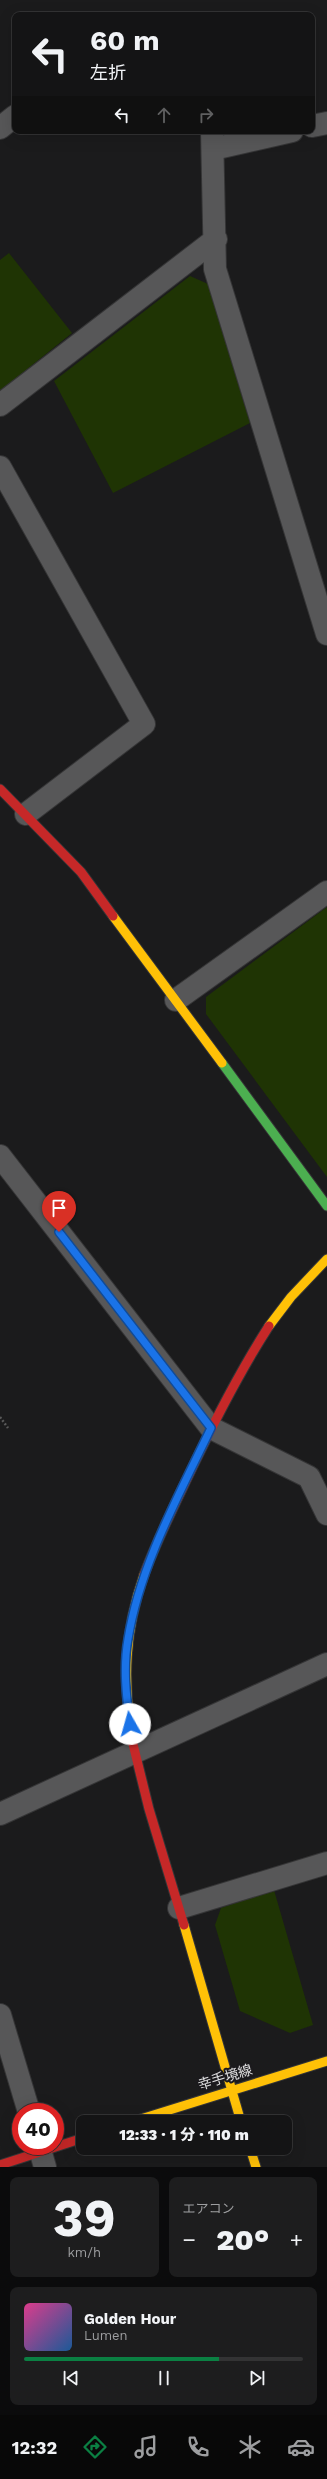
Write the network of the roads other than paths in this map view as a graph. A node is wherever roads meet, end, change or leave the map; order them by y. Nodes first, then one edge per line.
1 (12, 118) edge
2 (327, 123) edge
3 (315, 125) edge
4 (0, 128) edge
5 (265, 134) edge
6 (212, 140) edge
7 (216, 239) junction
8 (0, 405) edge
9 (0, 467) edge
10 (327, 634) edge
11 (0, 790) edge
12 (26, 814) junction
13 (327, 892) edge
14 (176, 1000) junction
15 (0, 1156) edge
16 (327, 1206) edge
17 (327, 1259) edge
18 (211, 1428) junction
19 (327, 1514) edge
20 (327, 1664) edge
21 (134, 1752) junction
22 (0, 1814) edge
23 (327, 1863) edge
24 (179, 1908) junction
25 (0, 2015) edge
26 (327, 2061) edge
27 (230, 2090) junction
28 (26, 2103) edge
29 (153, 2115) edge
30 (239, 2115) edge
31 (76, 2141) edge
32 (64, 2146) edge
33 (42, 2155) edge
34 (252, 2155) edge
35 (0, 2165) edge
36 (256, 2167) edge

1 - 4 street
2 - 3 street
5 - 6 street
6 - 7 street
7 - 8 street
7 - 10 street
9 - 12 street
11 - 12 street
12 - 14 street
13 - 14 street
14 - 16 street
15 - 18 street
17 - 18 street
18 - 19 street
18 - 21 street
20 - 21 street
21 - 22 street
21 - 24 street
23 - 24 street
24 - 27 street
25 - 28 street
26 - 27 street, 幸手境線
27 - 29 street, 幸手境線
27 - 30 street
31 - 32 street
33 - 35 street
34 - 36 street

